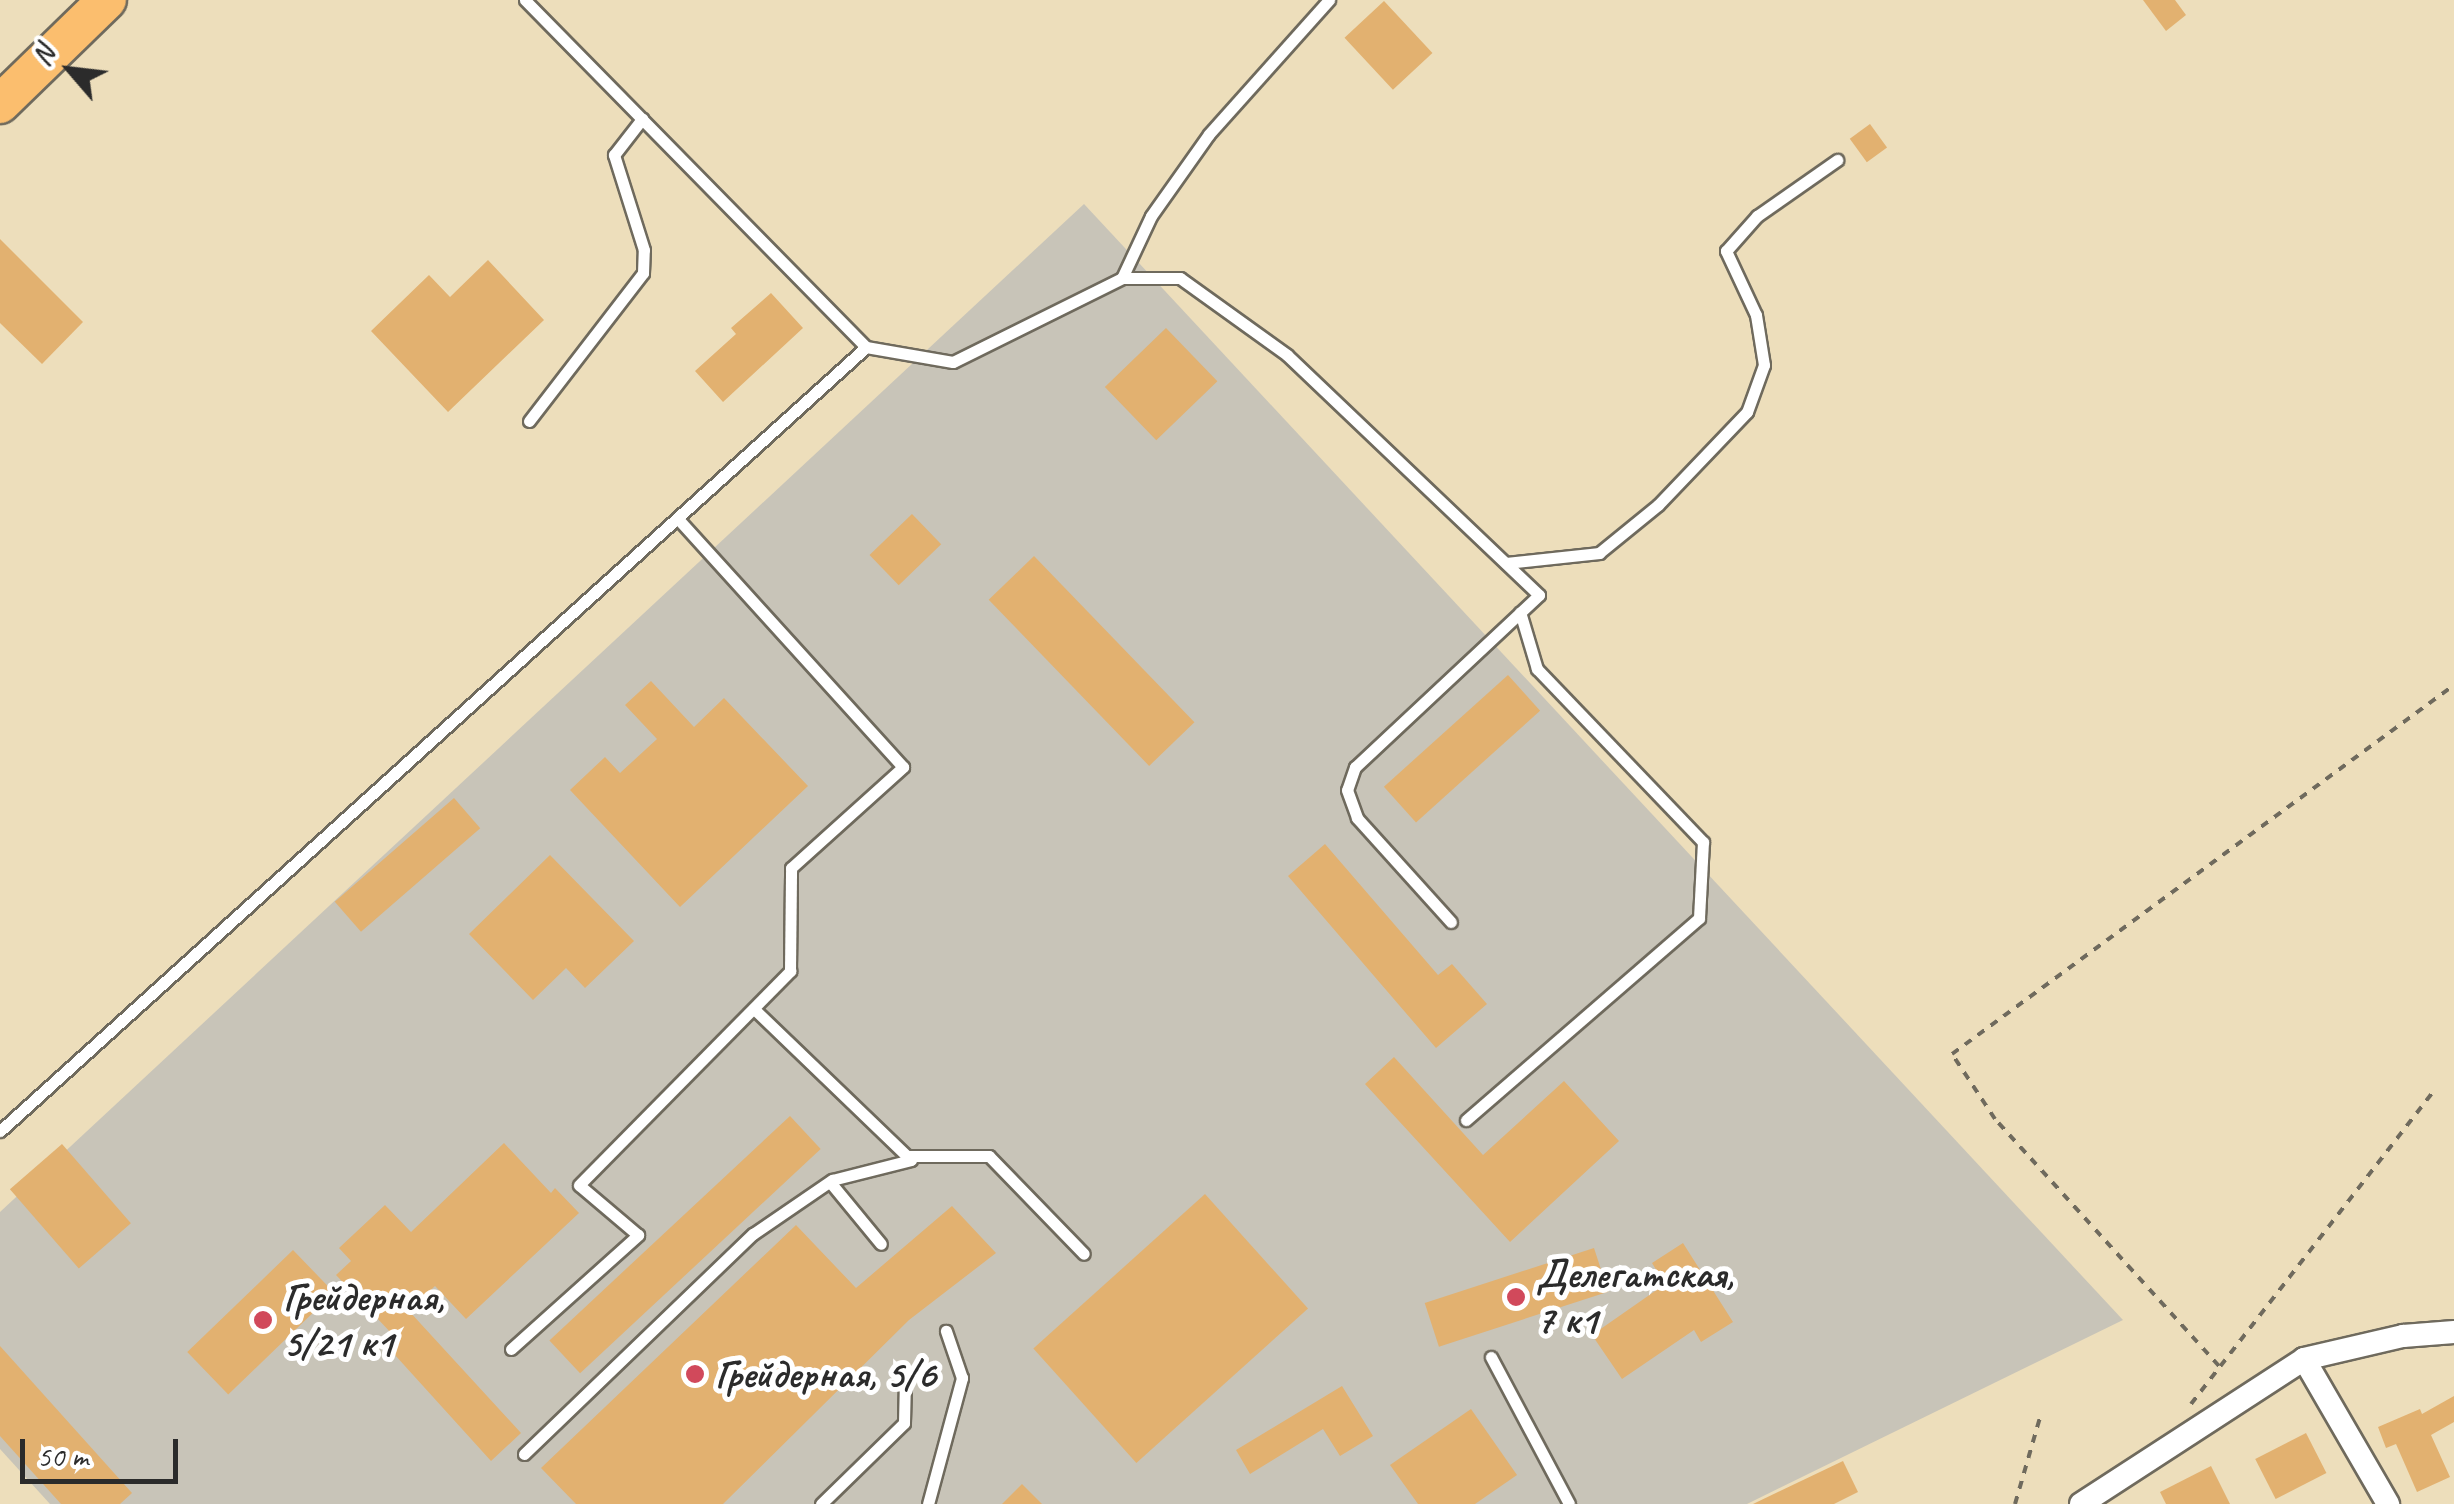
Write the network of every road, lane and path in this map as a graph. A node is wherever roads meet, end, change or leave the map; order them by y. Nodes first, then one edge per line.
1 (107, 0) edge
2 (525, 0) edge
3 (1329, 0) edge
4 (0, 104) edge
5 (642, 119) junction
6 (1837, 160) dead end
7 (1122, 278) junction
8 (866, 347) junction
9 (528, 421) dead end
10 (677, 518) junction
11 (1506, 563) junction
12 (1520, 612) junction
13 (2454, 685) edge
14 (1452, 922) dead end
15 (754, 1009) junction
16 (2434, 1091) dead end
17 (1466, 1120) dead end
18 (0, 1130) edge
19 (907, 1156) junction
20 (830, 1182) junction
21 (881, 1244) dead end
22 (1084, 1254) dead end
23 (946, 1330) dead end
24 (2454, 1332) edge
25 (511, 1348) dead end
26 (1491, 1357) dead end
27 (2304, 1360) junction
28 (2219, 1366) junction
29 (905, 1378) dead end
30 (2184, 1413) dead end
31 (2041, 1414) dead end
32 (524, 1454) dead end
33 (821, 1504) edge
34 (928, 1504) edge
35 (1569, 1504) edge
36 (2014, 1504) edge
37 (2081, 1504) edge
38 (2388, 1504) edge

1 - 4 main road
2 - 5 lane
3 - 7 lane
5 - 8 lane
5 - 9 lane
6 - 11 lane
7 - 8 lane
7 - 11 lane
8 - 10 lane
10 - 15 lane
10 - 18 lane
11 - 12 lane
12 - 14 lane
12 - 17 lane
13 - 28 path
15 - 19 lane
15 - 25 lane
16 - 28 path
19 - 20 lane
19 - 22 lane
20 - 21 lane
20 - 32 lane
23 - 34 lane
24 - 27 street
26 - 35 lane
27 - 37 street
27 - 38 street
28 - 30 path
29 - 33 lane
31 - 36 path

